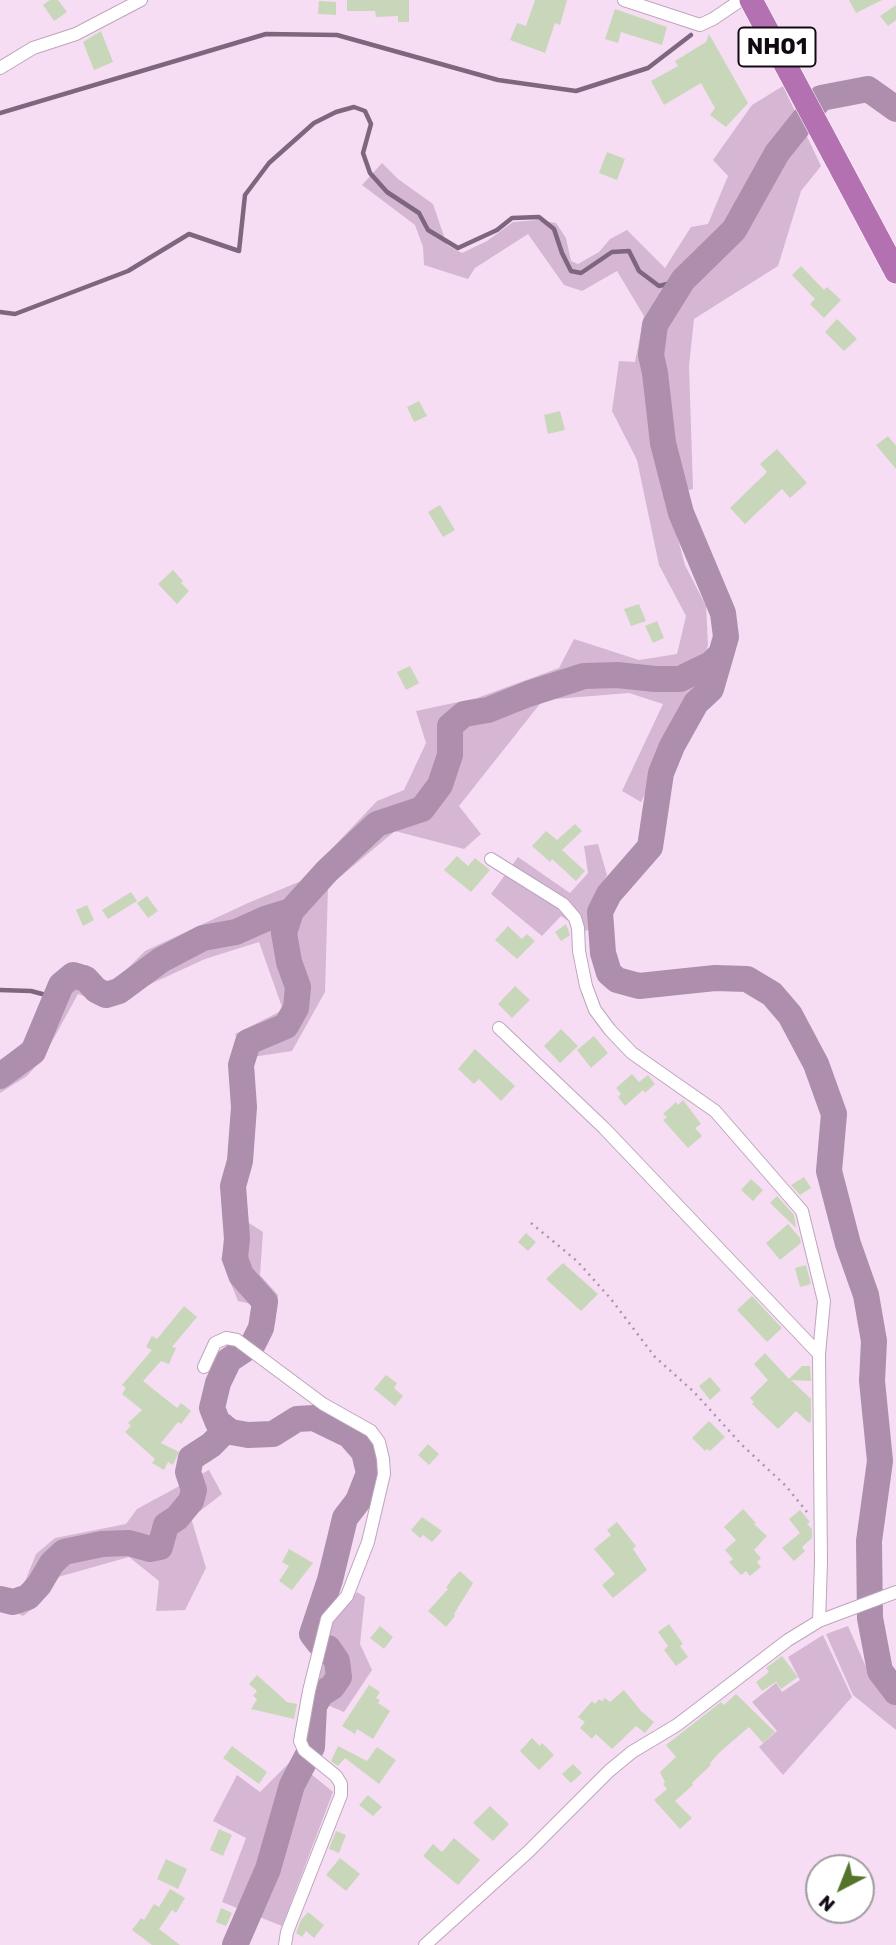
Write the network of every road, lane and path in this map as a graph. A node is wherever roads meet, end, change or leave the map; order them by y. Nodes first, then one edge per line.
1 (141, 0) edge
2 (624, 0) edge
3 (741, 0) edge
4 (751, 0) edge
5 (0, 68) edge
6 (896, 272) edge
7 (491, 859) dead end
8 (499, 1028) dead end
9 (531, 1223) dead end
10 (819, 1354) junction
11 (204, 1367) dead end
12 (820, 1528) junction
13 (896, 1592) edge
14 (819, 1621) junction
15 (285, 1945) edge
16 (425, 1945) edge

1 - 5 street
2 - 3 street
4 - 6 highway, NH01
7 - 10 street
8 - 10 street
9 - 12 path
10 - 12 street
11 - 15 street
12 - 14 street
13 - 14 street
14 - 16 street

